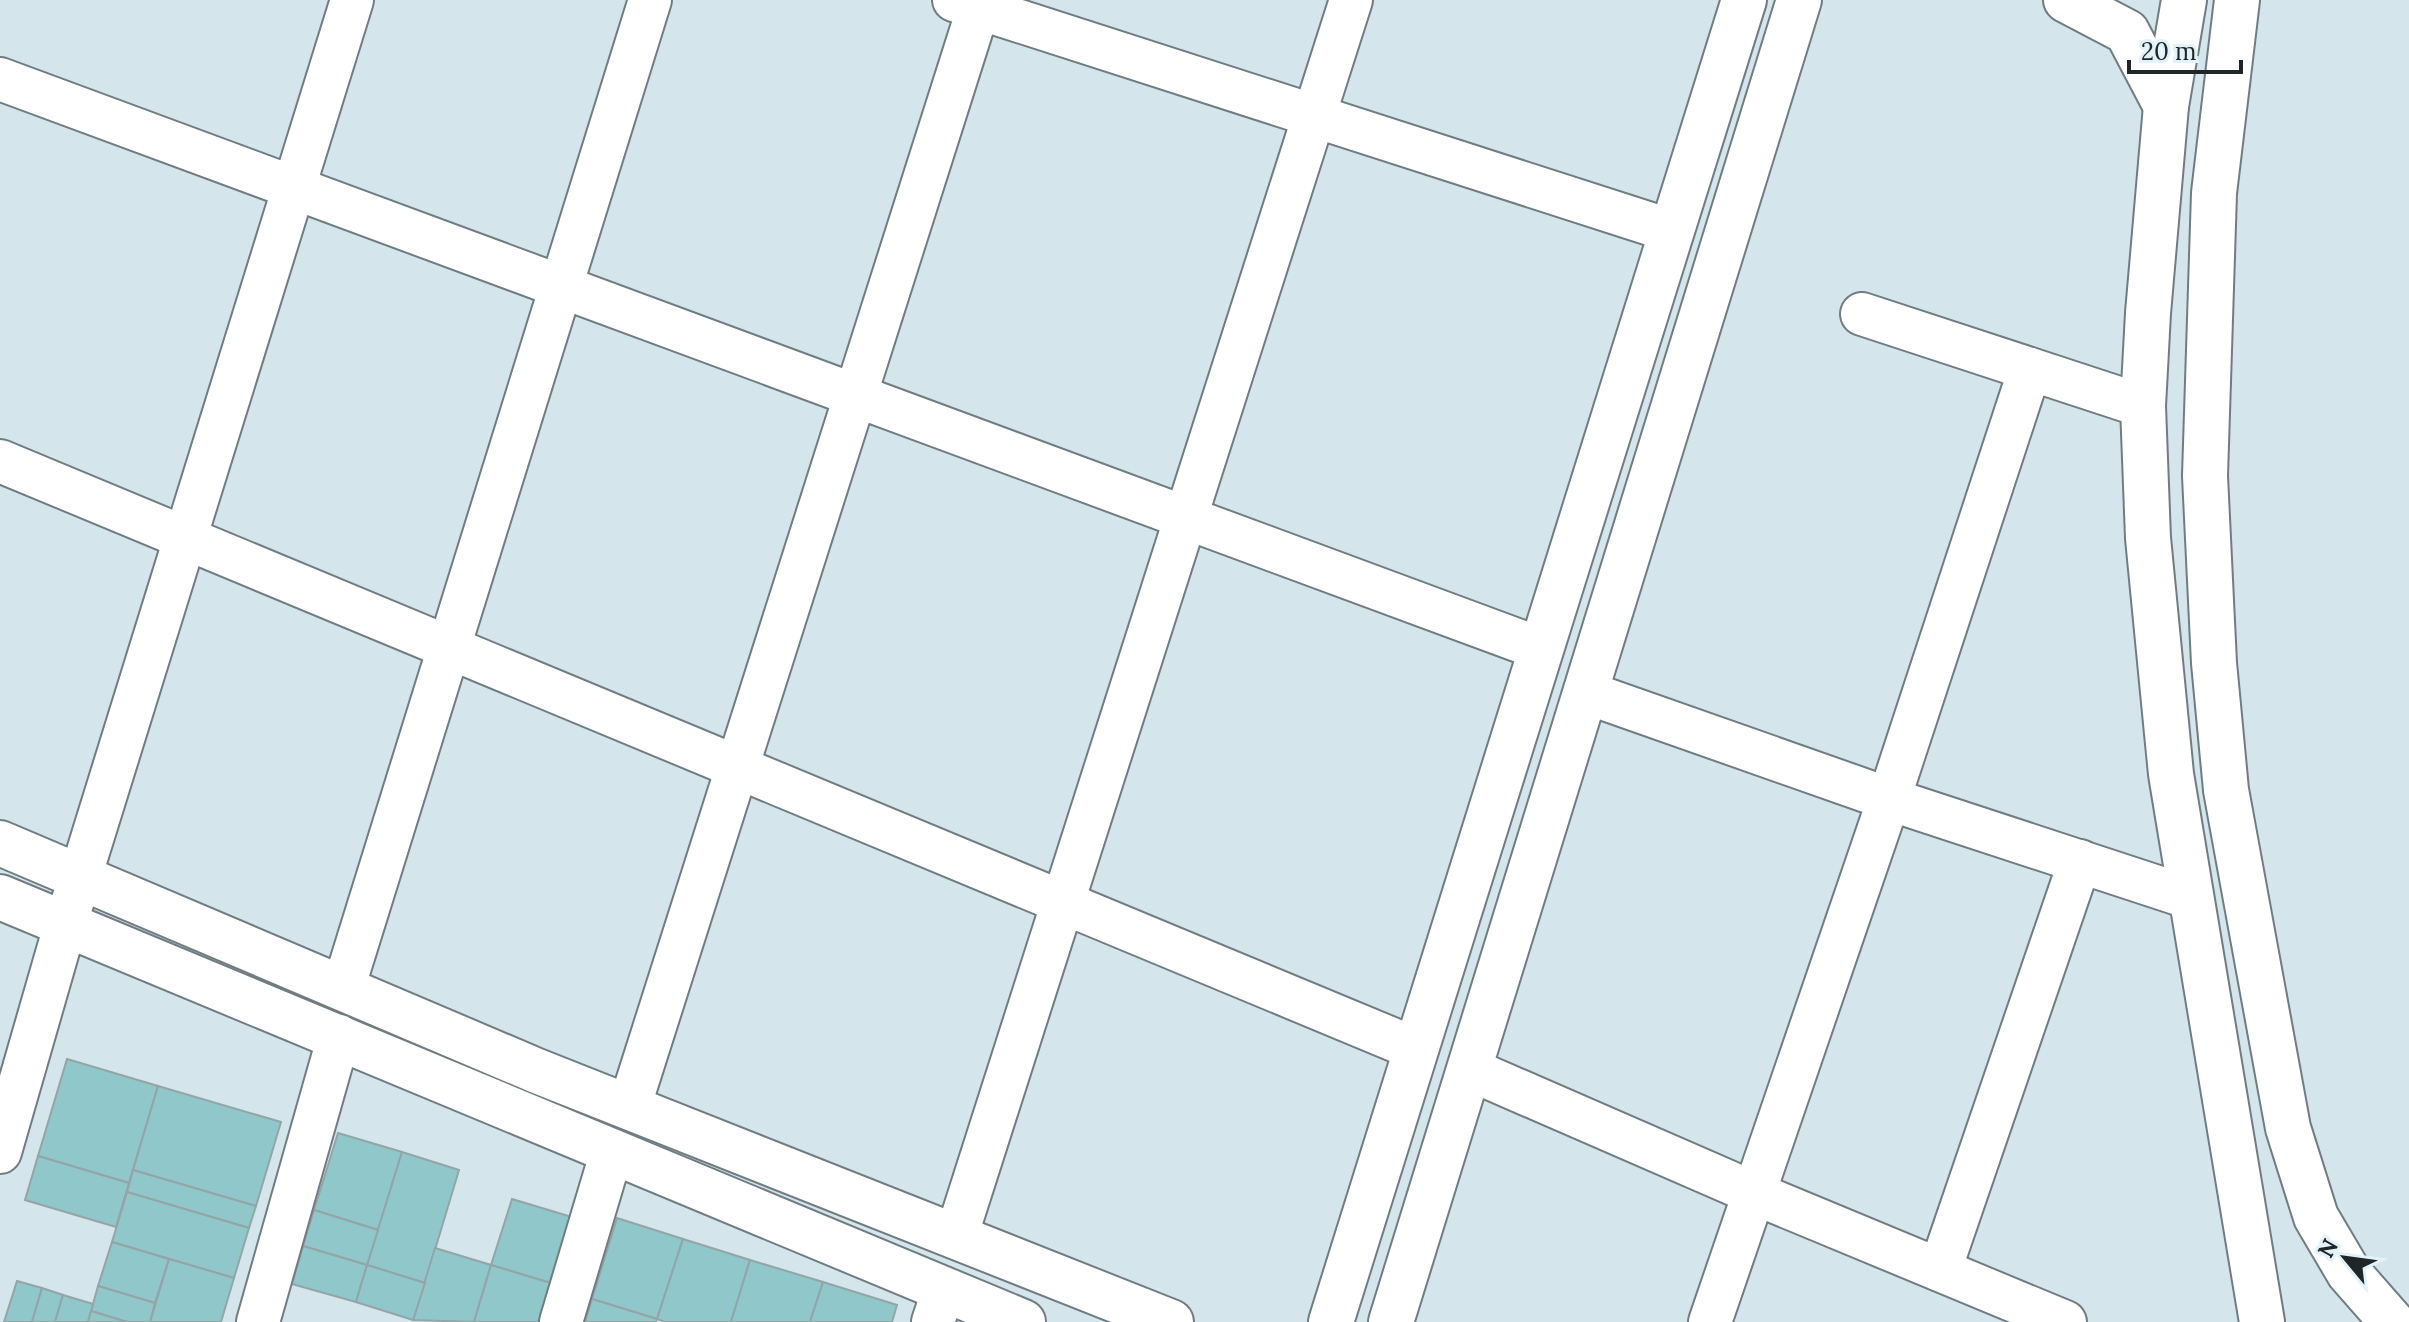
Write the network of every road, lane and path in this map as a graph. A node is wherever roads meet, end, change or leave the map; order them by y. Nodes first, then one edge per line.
1 (352, 0) edge
2 (650, 0) edge
3 (1351, 0) edge
4 (1744, 0) edge
5 (1799, 0) edge
6 (2066, 0) edge
7 (2184, 0) edge
8 (2237, 0) edge
9 (971, 3) edge
10 (0, 79) edge
11 (2166, 106) junction
12 (1314, 116) junction
13 (294, 188) junction
14 (1672, 231) junction
15 (561, 287) junction
16 (1862, 314) dead end
17 (2030, 369) junction
18 (855, 396) junction
19 (2143, 406) junction
20 (0, 461) edge
21 (1186, 518) junction
22 (185, 538) junction
23 (449, 648) junction
24 (1541, 649) junction
25 (1585, 692) junction
26 (737, 767) junction
27 (1889, 799) junction
28 (0, 843) edge
29 (2080, 861) junction
30 (80, 878) junction
31 (0, 897) edge
32 (2191, 898) junction
33 (1062, 902) junction
34 (65, 926) junction
35 (343, 989) junction
36 (339, 1036) junction
37 (1416, 1049) junction
38 (1469, 1069) junction
39 (629, 1108) junction
40 (612, 1151) junction
41 (0, 1152) edge
42 (1754, 1193) junction
43 (956, 1237) junction
44 (1940, 1270) junction
45 (938, 1305) edge
46 (258, 1322) edge
47 (561, 1322) edge
48 (1023, 1322) edge
49 (1171, 1322) edge
50 (1331, 1322) edge
51 (1391, 1322) edge
52 (1710, 1322) edge
53 (2065, 1322) edge
54 (2262, 1322) edge
55 (2392, 1322) edge

1 - 13 street
2 - 15 street
3 - 12 street
4 - 14 street
5 - 25 street
6 - 11 street
7 - 11 street
8 - 55 street
9 - 12 street
9 - 18 street
10 - 13 street
11 - 19 street
12 - 14 street
12 - 21 street
13 - 15 street
13 - 22 street
14 - 24 street
15 - 18 street
15 - 23 street
16 - 17 street
17 - 19 street
17 - 27 street
18 - 21 street
18 - 26 street
19 - 32 street
20 - 22 street
21 - 24 street
21 - 33 street
22 - 23 street
22 - 30 street
23 - 26 street
23 - 35 street
24 - 37 street
25 - 27 street
25 - 38 street
26 - 33 street
26 - 39 street
27 - 29 street
27 - 42 street
28 - 30 street
29 - 32 street
29 - 44 street
30 - 34 street
30 - 35 street
31 - 34 street
32 - 54 street
33 - 37 street
33 - 43 street
34 - 36 street
34 - 41 street
35 - 39 street
36 - 40 street
36 - 46 street
37 - 50 street
38 - 42 street
38 - 51 street
39 - 43 street
40 - 45 street
40 - 47 street
42 - 44 street
42 - 52 street
43 - 49 street
44 - 53 street
45 - 48 street

